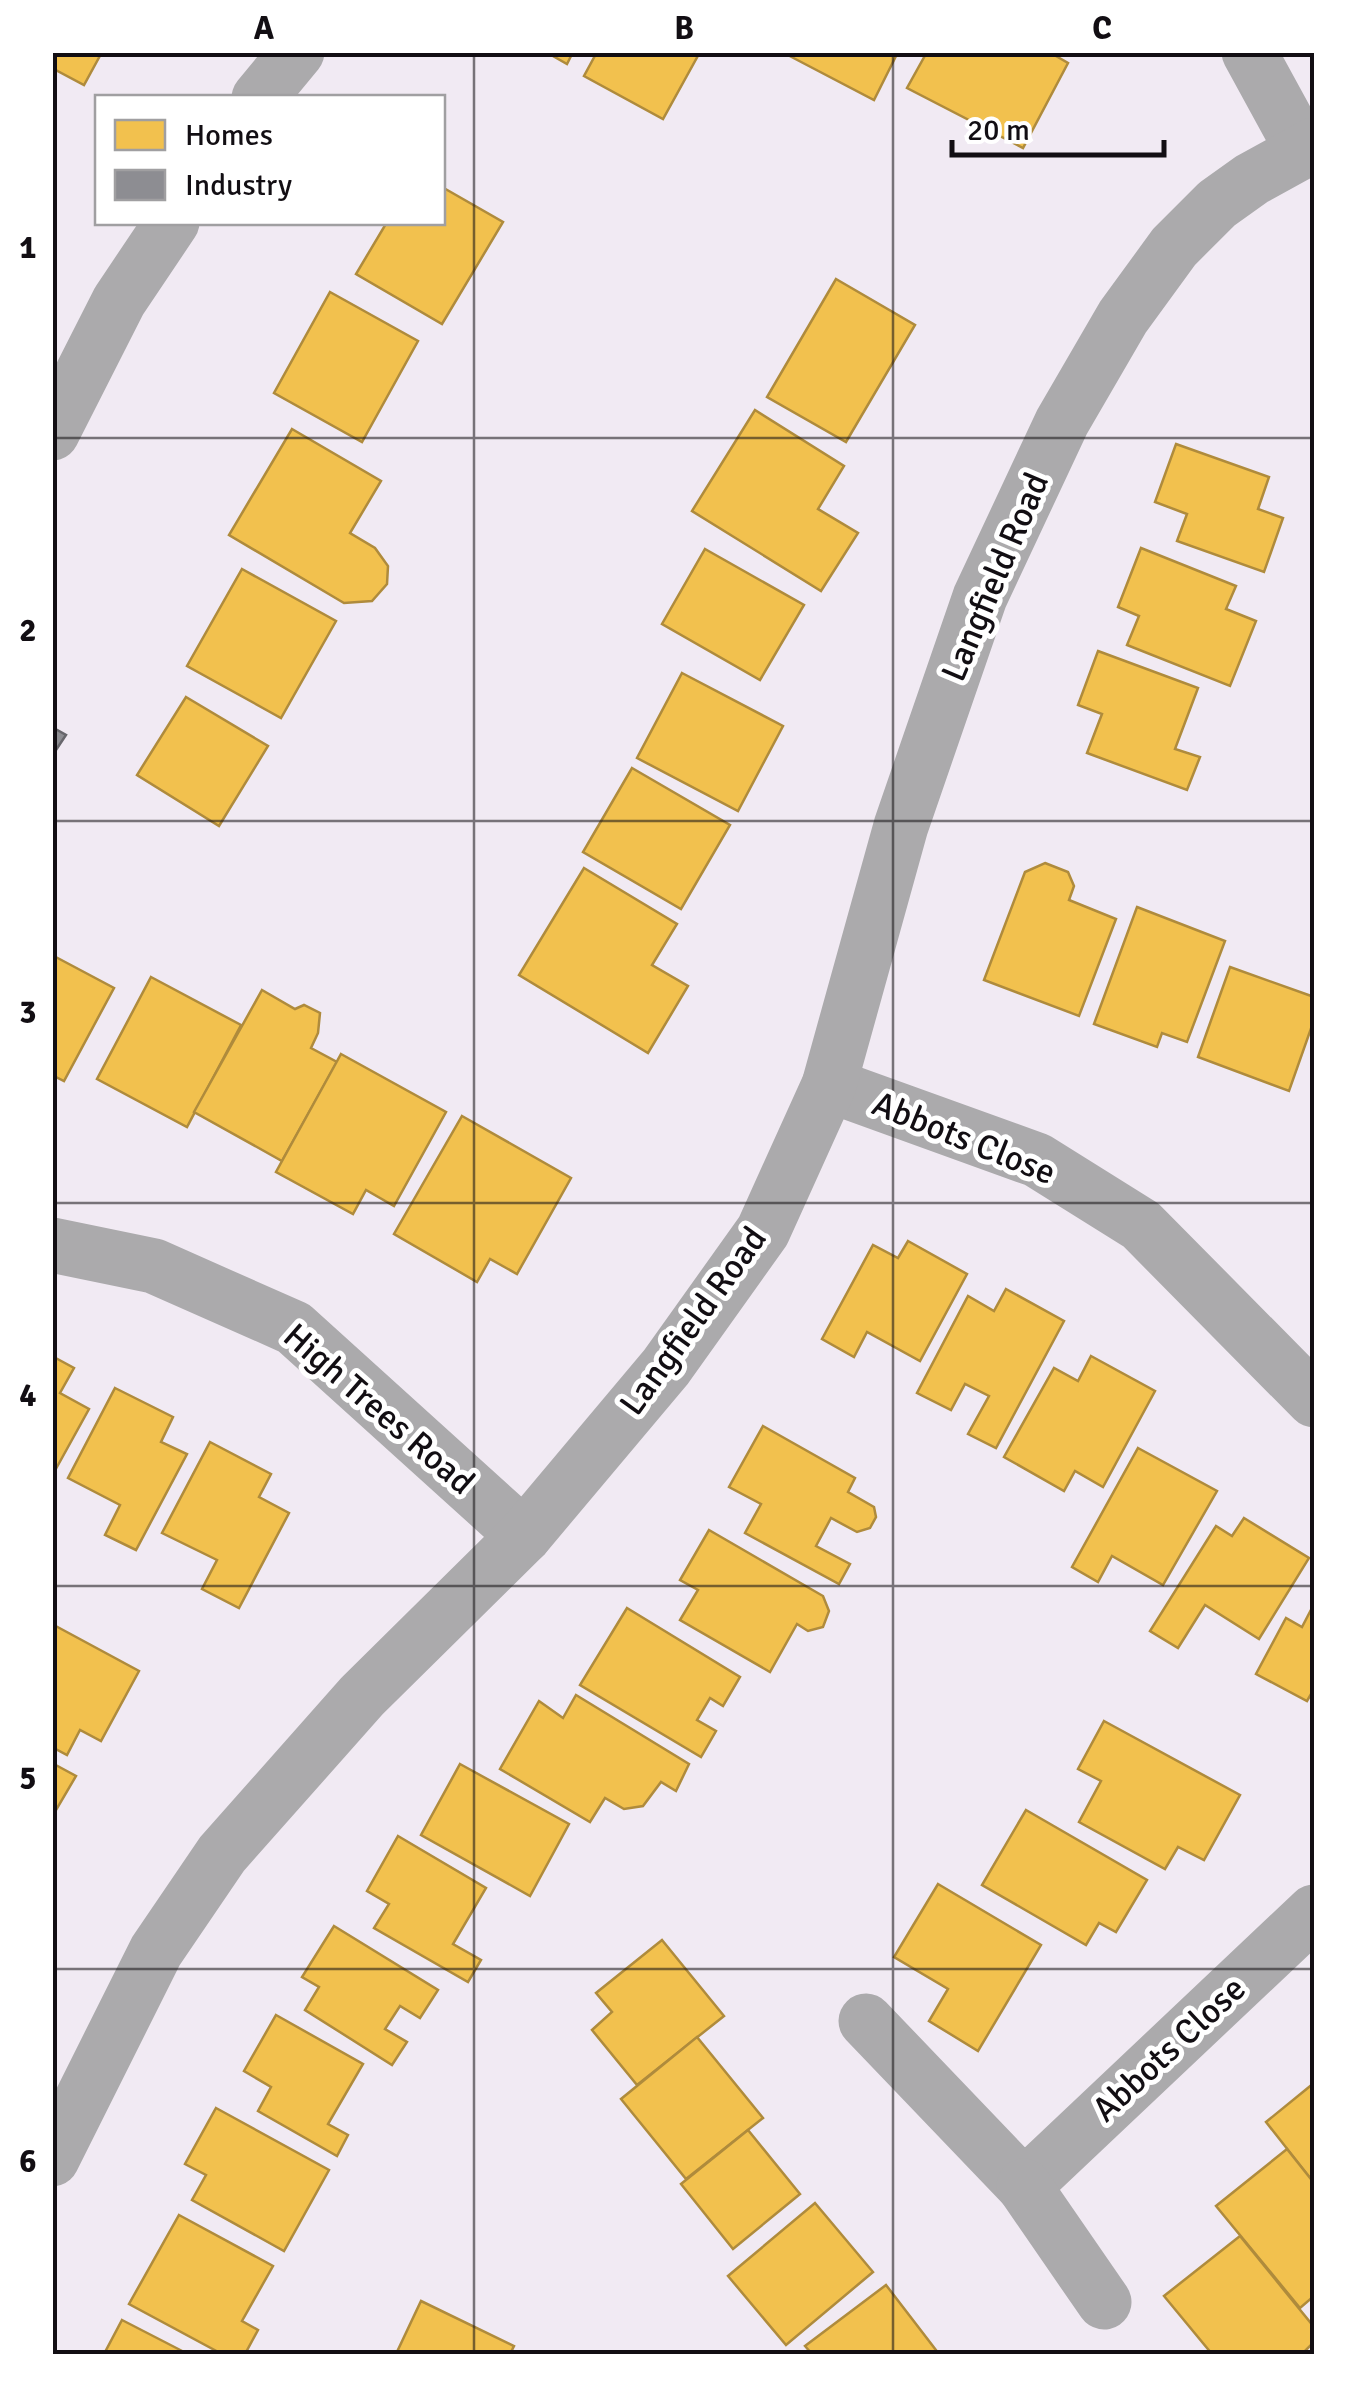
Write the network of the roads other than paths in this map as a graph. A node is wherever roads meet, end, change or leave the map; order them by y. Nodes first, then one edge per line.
1 (297, 52) edge
2 (1249, 52) edge
3 (261, 95) edge
4 (1308, 147) edge
5 (170, 225) edge
6 (52, 433) edge
7 (829, 1085) junction
8 (52, 1245) edge
9 (1314, 1400) edge
10 (524, 1536) junction
11 (1314, 1912) edge
12 (866, 2021) dead end
13 (52, 2159) edge
14 (1024, 2186) junction
15 (1104, 2302) dead end

1 - 3 street
2 - 4 street
4 - 7 street, Langfield Road
5 - 6 street
7 - 9 street, Abbots Close
7 - 10 street, Langfield Road
8 - 10 street, High Trees Road
10 - 13 street, Langfield Road
11 - 14 street, Abbots Close
12 - 14 street
14 - 15 street

